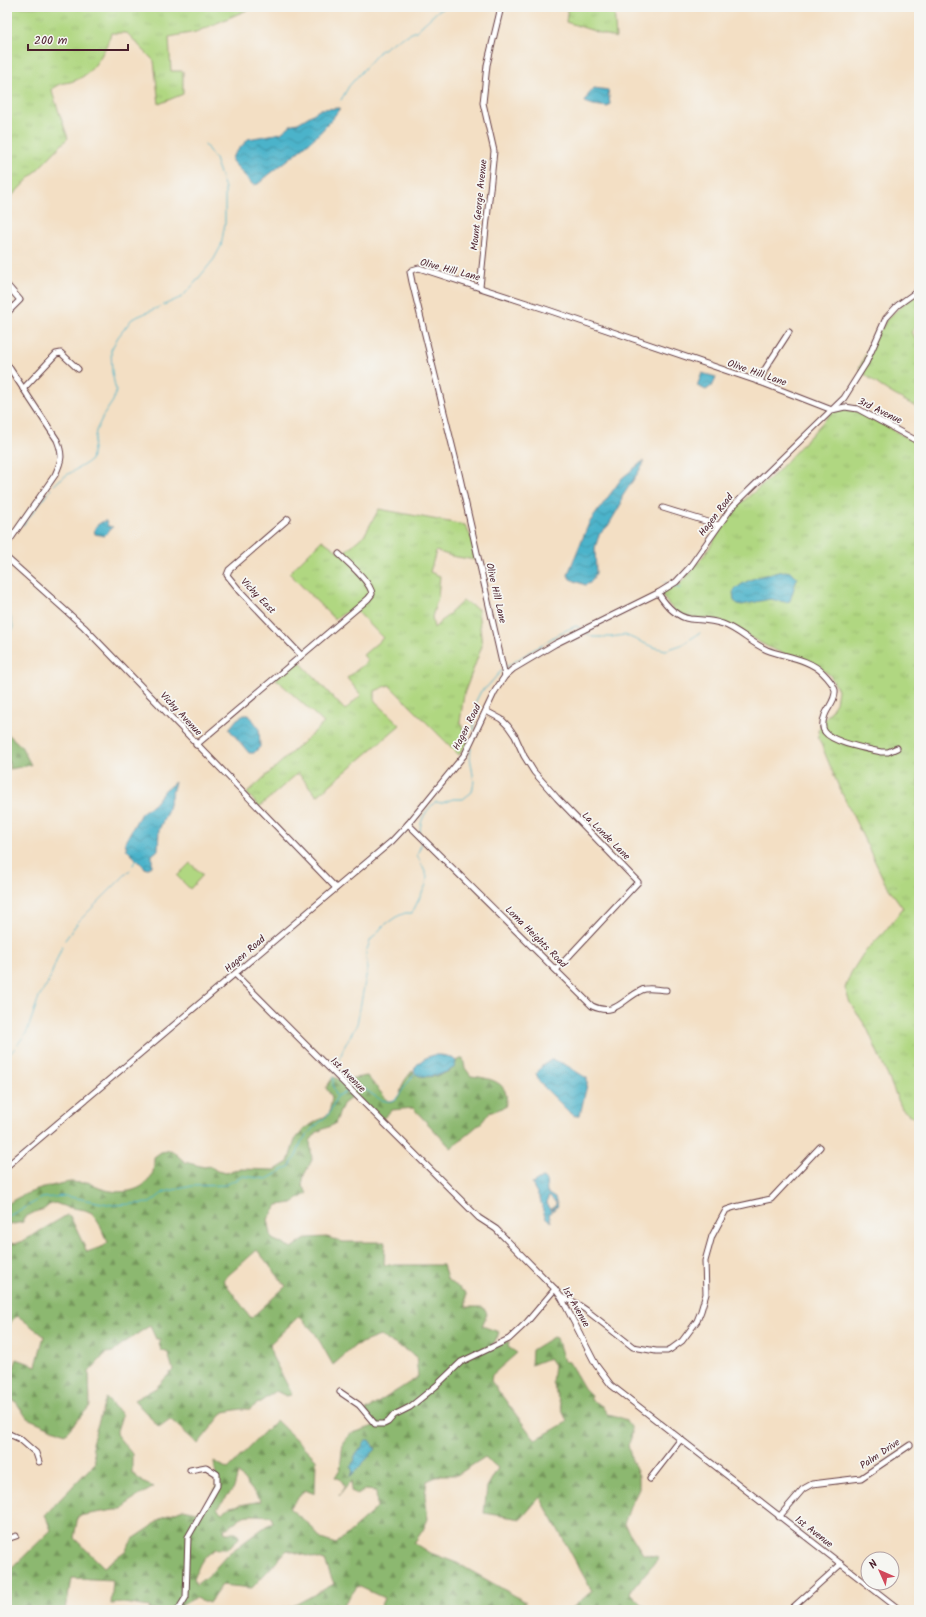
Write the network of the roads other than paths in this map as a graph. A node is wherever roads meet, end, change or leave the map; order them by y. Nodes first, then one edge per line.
1 (501, 7) edge
2 (7, 285) edge
3 (480, 287) junction
4 (919, 290) edge
5 (7, 313) edge
6 (789, 332) dead end
7 (7, 364) edge
8 (78, 369) dead end
9 (760, 382) junction
10 (23, 389) junction
11 (832, 410) junction
12 (919, 442) edge
13 (663, 508) dead end
14 (288, 519) dead end
15 (718, 526) junction
16 (7, 544) edge
17 (339, 554) dead end
18 (7, 558) edge
19 (658, 593) junction
20 (301, 655) junction
21 (506, 676) junction
22 (486, 711) junction
23 (196, 745) junction
24 (897, 748) dead end
25 (408, 824) junction
26 (336, 888) junction
27 (556, 970) junction
28 (235, 974) junction
29 (666, 990) dead end
30 (820, 1147) dead end
31 (7, 1166) edge
32 (555, 1289) junction
33 (561, 1297) junction
34 (340, 1392) dead end
35 (7, 1433) edge
36 (681, 1439) junction
37 (910, 1445) dead end
38 (39, 1462) dead end
39 (190, 1470) dead end
40 (650, 1479) dead end
41 (779, 1517) junction
42 (16, 1536) dead end
43 (7, 1539) edge
44 (841, 1564) junction
45 (178, 1610) edge
46 (790, 1610) edge
47 (900, 1610) edge

1 - 3 street, Mount George Avenue
2 - 5 street
3 - 9 street, Olive Hill Lane
3 - 21 street, Olive Hill Lane
4 - 11 street, Hagen Road
6 - 9 street
7 - 10 street
8 - 10 street
9 - 11 street, Olive Hill Lane
10 - 16 street
11 - 12 street, 3rd Avenue
11 - 15 street, Hagen Road
13 - 15 street
14 - 20 street, Vichy East
15 - 19 street, Hagen Road
17 - 20 street
18 - 23 street, Vichy Avenue
19 - 21 street, Hagen Road
19 - 24 street
20 - 23 street
21 - 22 street, Hagen Road
22 - 25 street, Hagen Road
22 - 27 street, La Londe Lane
23 - 26 street, Vichy Avenue
25 - 26 street, Hagen Road
25 - 27 street, Loma Heights Road
26 - 28 street, Hagen Road
27 - 29 street, Loma Heights Road
28 - 31 street, Hagen Road
28 - 32 street, 1st Avenue
30 - 33 street
32 - 33 street, 1st Avenue
32 - 34 street
33 - 36 street, 1st Avenue
35 - 38 street
36 - 40 street
36 - 41 street, 1st Avenue
37 - 41 street, Palm Drive
39 - 45 street
41 - 44 street, 1st Avenue
42 - 43 street
44 - 46 street
44 - 47 street, 1st Avenue

